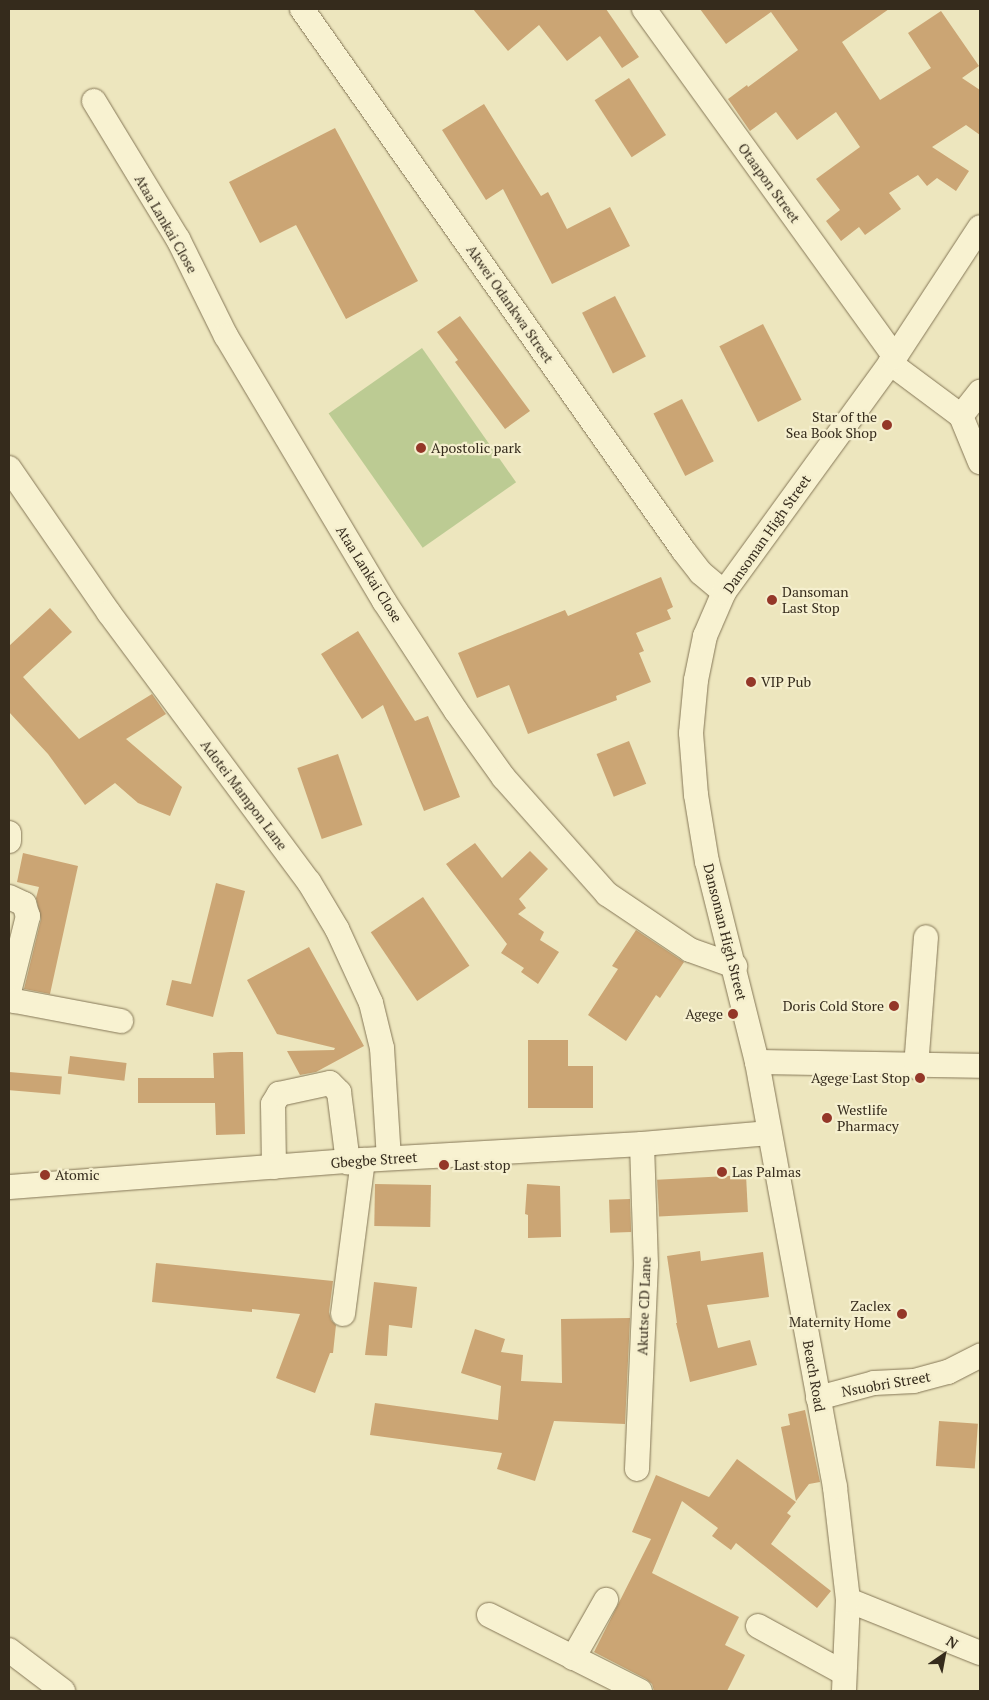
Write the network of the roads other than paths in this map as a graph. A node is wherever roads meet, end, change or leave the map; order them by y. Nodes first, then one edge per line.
1 (302, 9) edge
2 (644, 9) edge
3 (94, 101) dead end
4 (980, 227) edge
5 (892, 360) junction
6 (980, 392) edge
7 (961, 416) junction
8 (980, 462) edge
9 (9, 468) edge
10 (724, 592) junction
11 (9, 833) edge
12 (9, 841) edge
13 (9, 897) edge
14 (926, 937) dead end
15 (735, 966) junction
16 (121, 1021) dead end
17 (757, 1062) junction
18 (980, 1066) edge
19 (916, 1067) junction
20 (770, 1133) junction
21 (642, 1144) junction
22 (389, 1158) junction
23 (356, 1161) junction
24 (274, 1167) junction
25 (9, 1187) edge
26 (342, 1314) dead end
27 (980, 1356) edge
28 (818, 1398) junction
29 (637, 1469) dead end
30 (606, 1600) dead end
31 (848, 1600) junction
32 (489, 1615) dead end
33 (758, 1626) dead end
34 (9, 1650) edge
35 (980, 1653) edge
36 (573, 1658) junction
37 (844, 1682) edge
38 (62, 1691) edge
39 (640, 1691) edge

1 - 10 street, Akwei Odankwa Street
2 - 5 street, Otaapon Street
3 - 15 street, Ataa Lankai Close
4 - 5 street, Dansoman High Street
5 - 7 street, Otaapon Street
5 - 10 street, Dansoman High Street
6 - 7 street
7 - 8 street
9 - 22 street, Adotei Mampon Lane
10 - 15 street, Dansoman High Street
11 - 12 street
13 - 16 street
14 - 19 street
15 - 17 street, Dansoman High Street
17 - 19 street
17 - 20 street, Beach Road
18 - 19 street
20 - 21 street, Gbegbe Street
20 - 28 street, Beach Road
21 - 22 street, Gbegbe Street
21 - 29 street, Akutse CD Lane
22 - 23 street, Gbegbe Street
23 - 24 street, Gbegbe Street
23 - 24 street
23 - 26 street
24 - 25 street, Gbegbe Street
27 - 28 street, Nsuobri Street
28 - 31 street, Beach Road
30 - 36 street
31 - 35 street
31 - 37 street, Beach Road
32 - 36 street
33 - 37 street
34 - 38 street
36 - 39 street

